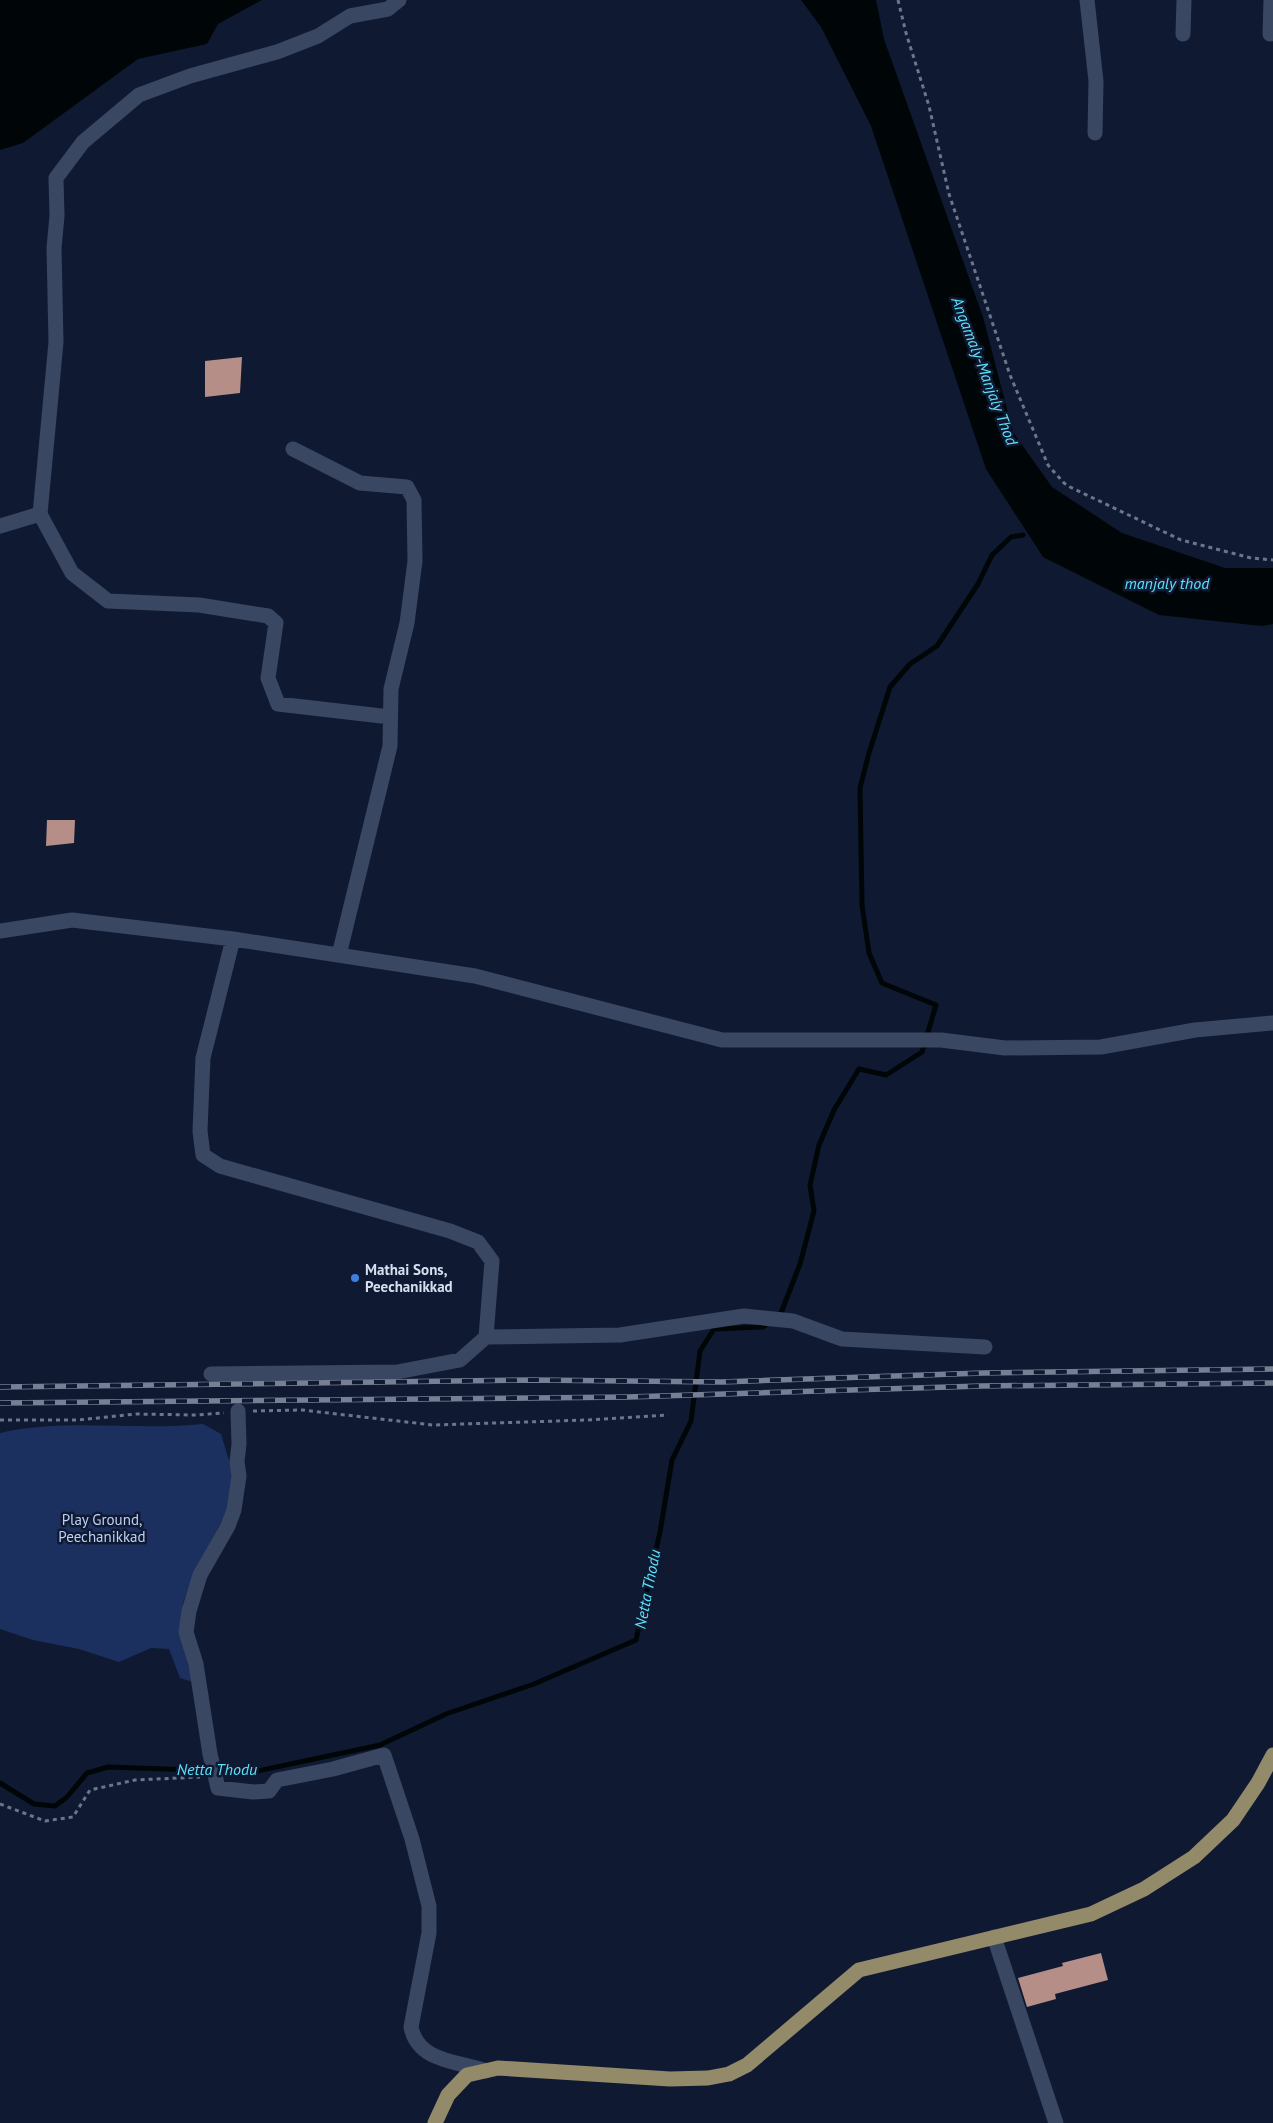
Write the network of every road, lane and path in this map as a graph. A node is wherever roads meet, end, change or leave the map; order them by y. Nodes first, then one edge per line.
1 (399, 0) edge
2 (898, 0) edge
3 (1087, 0) edge
4 (1184, 0) edge
5 (1271, 0) edge
6 (1183, 34) dead end
7 (1270, 34) dead end
8 (1095, 133) dead end
9 (293, 449) dead end
10 (40, 514) junction
11 (0, 526) edge
12 (1273, 560) edge
13 (390, 716) junction
14 (0, 931) edge
15 (233, 939) junction
16 (339, 955) junction
17 (1273, 1023) edge
18 (486, 1337) junction
19 (986, 1347) dead end
20 (211, 1374) dead end
21 (238, 1412) junction
22 (668, 1415) dead end
23 (0, 1420) edge
24 (1273, 1755) edge
25 (215, 1776) junction
26 (0, 1804) edge
27 (994, 1937) junction
28 (486, 2071) junction
29 (435, 2123) edge
30 (1056, 2123) edge

1 - 10 street
2 - 12 path
3 - 8 street
4 - 6 street
5 - 7 street
9 - 13 street
10 - 11 street
10 - 13 street
13 - 16 street
14 - 15 street
15 - 16 street
15 - 18 street
16 - 17 street
18 - 19 street
18 - 20 street
21 - 22 path
21 - 23 path
21 - 25 street
24 - 27 main road
25 - 26 path
25 - 28 street
27 - 28 main road
27 - 30 street
28 - 29 main road

